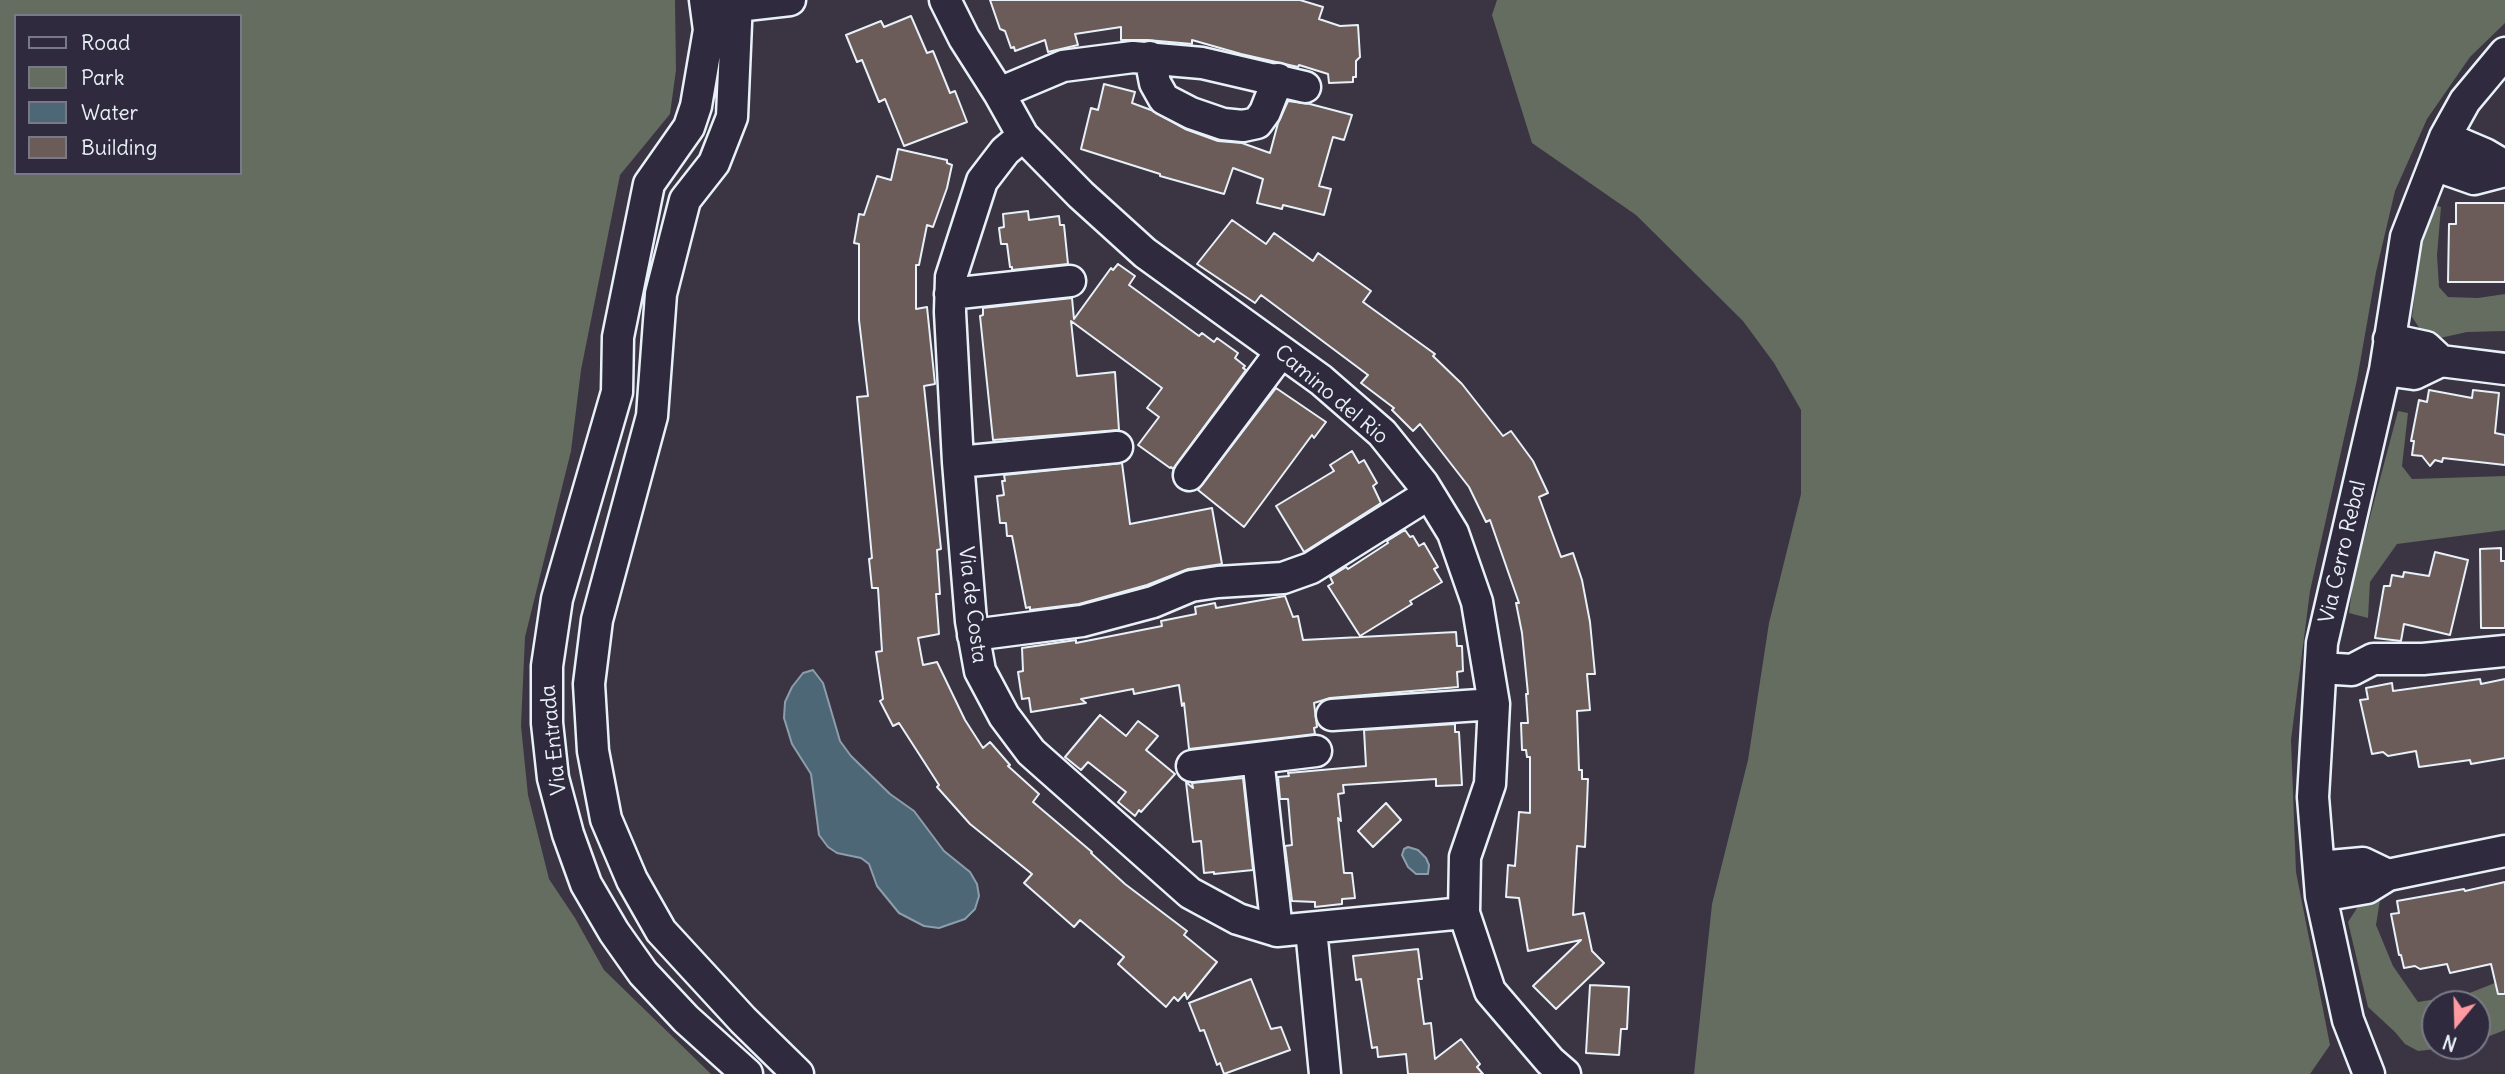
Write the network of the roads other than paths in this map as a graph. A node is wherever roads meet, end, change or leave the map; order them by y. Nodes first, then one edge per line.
1 (790, 0) edge
2 (945, 0) edge
3 (738, 3) edge
4 (706, 5) edge
5 (2505, 54) edge
6 (1150, 57) junction
7 (999, 93) junction
8 (1023, 136) junction
9 (2445, 137) junction
10 (678, 143) junction
11 (714, 163) junction
12 (2434, 165) junction
13 (2505, 169) edge
14 (1070, 281) dead end
15 (950, 294) junction
16 (2389, 339) junction
17 (617, 350) junction
18 (1282, 352) junction
19 (658, 354) junction
20 (2441, 361) junction
21 (2505, 369) edge
22 (2385, 370) junction
23 (1117, 447) dead end
24 (958, 462) junction
25 (1189, 475) dead end
26 (1429, 494) junction
27 (973, 635) junction
28 (2505, 651) edge
29 (2321, 655) junction
30 (1494, 704) junction
31 (1332, 715) dead end
32 (1316, 751) dead end
33 (1258, 758) junction
34 (1192, 766) dead end
35 (2505, 850) edge
36 (2320, 881) junction
37 (1464, 914) junction
38 (1311, 929) junction
39 (1277, 931) junction
40 (1327, 1073) edge
41 (747, 1074) edge
42 (798, 1074) edge
43 (1565, 1074) edge
44 (2369, 1074) edge

1 - 3 street
2 - 7 street, Camino del Rio
3 - 4 street
3 - 11 street, Via Entrada
4 - 10 street, Via Entrada
5 - 9 street, Via Cerro Rebal
6 - 6 street
6 - 7 street
7 - 8 street, Camino del Rio
8 - 15 street, Via de Costa
8 - 18 street, Camino del Rio
9 - 12 street, Via Cerro Rebal
9 - 13 street
10 - 11 street
10 - 17 street, Via Entrada
11 - 19 street, Via Entrada
12 - 13 street
12 - 16 street, Via Cerro Rebal
14 - 15 street
15 - 24 street, Via de Costa
16 - 20 street
16 - 22 street, Via Cerro Rebal
17 - 19 street
17 - 41 street, Via Entrada
18 - 25 street
18 - 26 street, Camino del Rio
19 - 42 street, Via Entrada
20 - 21 street
20 - 22 street
22 - 29 street, Via Cerro Rebal
23 - 24 street
24 - 27 street, Via de Costa
26 - 27 street
26 - 30 street, Camino del Rio
27 - 39 street, Via de Costa
28 - 29 street
29 - 36 street, Via Cerro Rebal
30 - 31 street
30 - 37 street, Camino del Rio
32 - 33 street
33 - 34 street
33 - 39 street
35 - 36 street
36 - 44 street, Via Cerro Rebal
37 - 38 street, Via de Costa
37 - 43 street, Camino del Rio
38 - 39 street, Via de Costa
38 - 40 street

